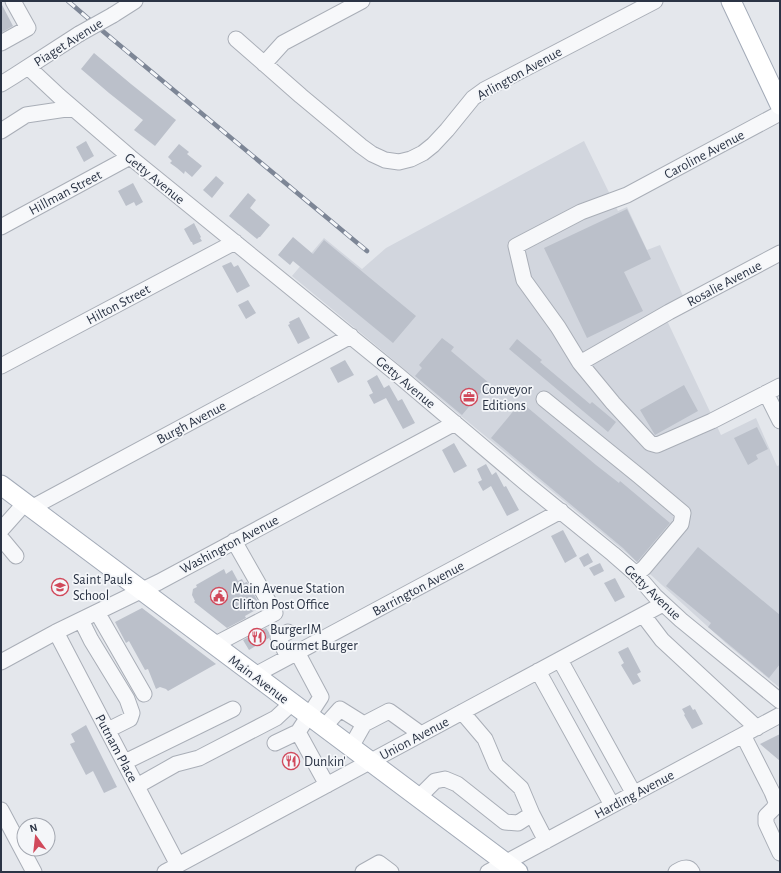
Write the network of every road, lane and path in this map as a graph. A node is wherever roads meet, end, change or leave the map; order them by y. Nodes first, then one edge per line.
1 (13, 1) edge
2 (135, 1) edge
3 (362, 1) edge
4 (655, 1) edge
5 (732, 1) edge
6 (236, 39) dead end
7 (1, 43) edge
8 (264, 64) junction
9 (28, 67) junction
10 (1, 84) edge
11 (780, 105) edge
12 (73, 108) junction
13 (780, 113) edge
14 (1, 131) edge
15 (130, 157) junction
16 (1, 227) edge
17 (235, 242) junction
18 (780, 253) edge
19 (351, 336) junction
20 (580, 363) junction
21 (1, 366) edge
22 (780, 386) edge
23 (766, 393) junction
24 (544, 399) dead end
25 (780, 421) edge
26 (455, 423) junction
27 (1, 485) edge
28 (28, 505) junction
29 (561, 512) junction
30 (1, 530) edge
31 (1, 538) edge
32 (234, 541) junction
33 (16, 556) dead end
34 (636, 574) junction
35 (142, 590) junction
36 (663, 604) junction
37 (97, 612) junction
38 (643, 615) junction
39 (81, 620) junction
40 (56, 632) junction
41 (288, 632) dead end
42 (214, 645) junction
43 (293, 655) junction
44 (560, 660) junction
45 (1, 662) edge
46 (538, 672) junction
47 (255, 675) junction
48 (571, 679) junction
49 (548, 690) junction
50 (144, 694) dead end
51 (780, 701) edge
52 (292, 703) junction
53 (233, 709) dead end
54 (462, 712) junction
55 (780, 715) edge
56 (316, 721) junction
57 (364, 724) junction
58 (757, 728) junction
59 (108, 730) junction
60 (298, 732) junction
61 (421, 734) junction
62 (743, 735) junction
63 (275, 743) dead end
64 (351, 747) junction
65 (125, 762) junction
66 (370, 762) junction
67 (622, 772) junction
68 (600, 784) junction
69 (327, 785) junction
70 (137, 786) junction
71 (634, 794) junction
72 (418, 798) junction
73 (612, 805) junction
74 (1, 810) edge
75 (532, 814) junction
76 (546, 841) junction
77 (780, 852) edge
78 (178, 865) junction
79 (512, 867) edge
80 (34, 872) edge
81 (165, 872) edge
82 (363, 872) edge
83 (391, 872) edge
84 (488, 872) edge
85 (676, 872) edge
86 (692, 872) edge

1 - 7 street
2 - 9 street, Piaget Avenue, bridge
3 - 8 street
4 - 8 street, Arlington Avenue
5 - 11 main road
6 - 8 street, Arlington Avenue
9 - 10 street, Piaget Avenue
9 - 12 street, Getty Avenue
12 - 14 street
12 - 15 street, Getty Avenue
13 - 20 street, Caroline Avenue
15 - 16 street, Hillman Street
15 - 17 street, Getty Avenue
17 - 19 street, Getty Avenue
17 - 21 street, Hilton Street
18 - 20 street, Rosalie Avenue
19 - 26 street, Getty Avenue
19 - 28 street, Burgh Avenue
20 - 23 street
22 - 23 street
23 - 25 street
24 - 34 street
26 - 29 street, Getty Avenue
26 - 32 street, Washington Avenue
27 - 28 main road, Main Avenue
28 - 30 street
28 - 35 main road, Main Avenue
29 - 34 street, Getty Avenue
29 - 43 street, Barrington Avenue
31 - 33 street
32 - 35 street, Washington Avenue
32 - 42 street
34 - 36 street, Getty Avenue
35 - 37 street, Washington Avenue
35 - 42 main road, Main Avenue
36 - 38 street, Union Avenue
36 - 51 street, Getty Avenue
37 - 39 street, Washington Avenue
37 - 50 street
38 - 44 street, Union Avenue
38 - 58 street
39 - 40 street, Washington Avenue
39 - 59 street
40 - 45 street, Washington Avenue
40 - 59 street, Putnam Place
41 - 43 street
42 - 47 main road, Main Avenue
43 - 47 street, Barrington Avenue
43 - 56 street
44 - 46 street, Union Avenue
44 - 48 street
46 - 49 street
46 - 54 street, Union Avenue
47 - 52 main road, Main Avenue
48 - 49 street
48 - 67 street
49 - 68 street
52 - 56 main road, Main Avenue
52 - 70 street
53 - 65 street
54 - 61 street, Union Avenue
54 - 75 street
55 - 58 street, Harding Avenue
56 - 57 street
56 - 60 street
56 - 64 main road, Main Avenue
57 - 61 street
57 - 64 street
58 - 62 street, Harding Avenue
59 - 65 street, Putnam Place
60 - 63 street
60 - 69 street
61 - 66 street, Union Avenue
62 - 71 street, Harding Avenue
62 - 77 street
64 - 66 main road, Main Avenue
65 - 70 street, Putnam Place
66 - 69 street, Union Avenue
66 - 72 main road, Main Avenue
67 - 68 street
67 - 71 street
68 - 73 street
69 - 78 street, Union Avenue
70 - 78 street, Putnam Place
71 - 73 street, Harding Avenue
72 - 75 street
72 - 79 main road, Main Avenue
73 - 76 street, Harding Avenue
74 - 80 street
75 - 76 street
76 - 79 street, Harding Avenue
78 - 81 street, Union Avenue
79 - 84 street, Harding Avenue
82 - 83 street
85 - 86 street

